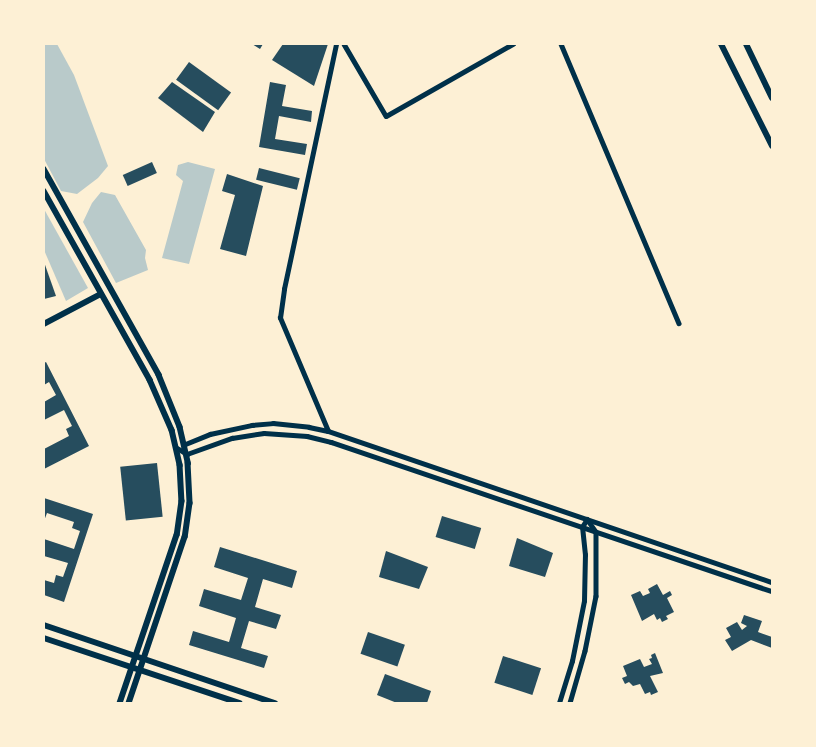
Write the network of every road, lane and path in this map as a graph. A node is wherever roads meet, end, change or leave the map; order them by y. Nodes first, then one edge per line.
1 (336, 44) edge
2 (344, 44) edge
3 (513, 44) edge
4 (561, 44) edge
5 (721, 44) edge
6 (746, 44) edge
7 (772, 98) edge
8 (772, 146) edge
9 (44, 169) edge
10 (44, 191) edge
11 (102, 294) junction
12 (679, 323) dead end
13 (44, 324) edge
14 (177, 418) junction
15 (168, 421) junction
16 (328, 431) junction
17 (185, 444) junction
18 (177, 448) junction
19 (187, 454) junction
20 (587, 519) junction
21 (582, 527) junction
22 (596, 532) junction
23 (772, 582) edge
24 (772, 591) edge
25 (44, 626) edge
26 (44, 638) edge
27 (136, 657) junction
28 (144, 659) junction
29 (133, 667) junction
30 (140, 670) junction
31 (120, 703) edge
32 (129, 703) edge
33 (239, 703) edge
34 (275, 703) edge
35 (559, 703) edge
36 (570, 703) edge

1 - 16 street
2 - 3 street
4 - 12 street
5 - 8 main road
6 - 7 main road
9 - 14 street
10 - 11 street
11 - 13 street
11 - 15 street
14 - 15 street
14 - 17 street
15 - 18 street
16 - 17 street
16 - 20 street
17 - 18 street
17 - 19 street
18 - 19 street
18 - 27 street
19 - 21 street
19 - 28 street
20 - 21 street
20 - 22 street
20 - 23 street
21 - 22 street
21 - 35 street
22 - 24 street
22 - 36 street
25 - 27 street
26 - 29 street
27 - 28 street
27 - 29 street
28 - 30 street
28 - 34 street
29 - 30 street
29 - 31 street
30 - 32 street
30 - 33 street

